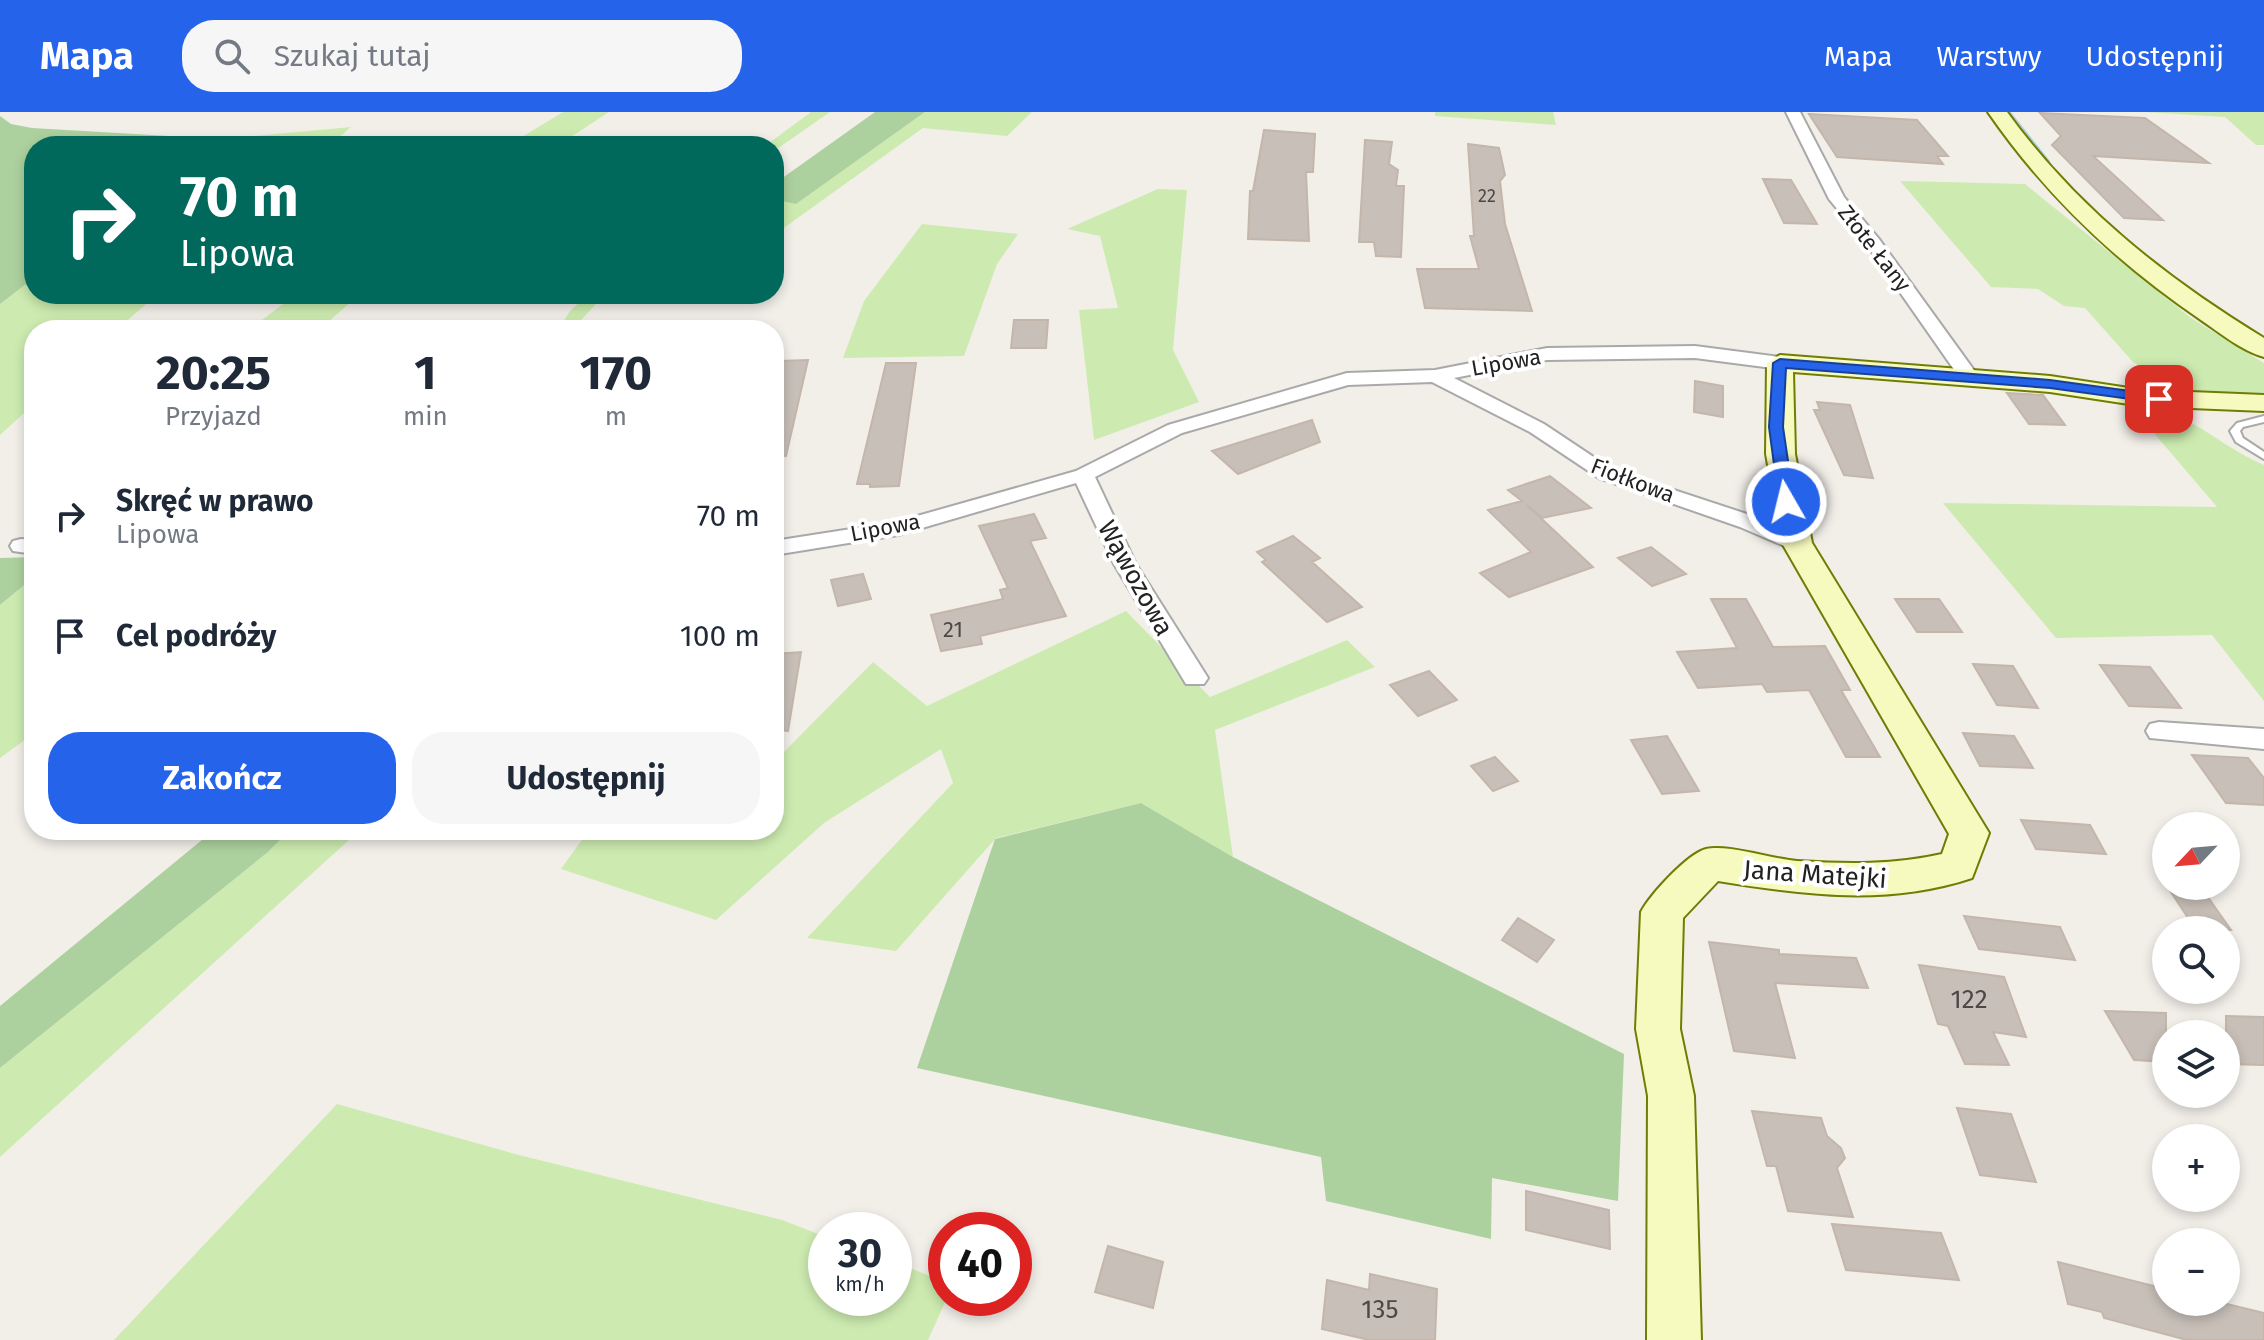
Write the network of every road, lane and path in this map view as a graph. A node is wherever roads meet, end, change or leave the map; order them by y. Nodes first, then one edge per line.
1 (1793, 112) edge
2 (1997, 112) edge
3 (2264, 349) edge
4 (1780, 363) junction
5 (1435, 376) junction
6 (1969, 377) junction
7 (2264, 403) edge
8 (2264, 419) edge
9 (2264, 456) edge
10 (1083, 475) junction
11 (1797, 543) junction
12 (784, 546) edge
13 (1195, 678) dead end
14 (2159, 731) dead end
15 (2264, 739) edge
16 (1674, 1340) edge

1 - 6 street, Złote Łany
2 - 3 street
4 - 5 street, Lipowa
4 - 6 street, Lipowa
4 - 11 street, Jana Matejki
5 - 10 street, Lipowa
5 - 11 street, Fiołkowa
6 - 7 street, Lipowa
8 - 9 lane
10 - 12 street, Lipowa
10 - 13 street, Wąwozowa
11 - 16 street, Jana Matejki
14 - 15 street

